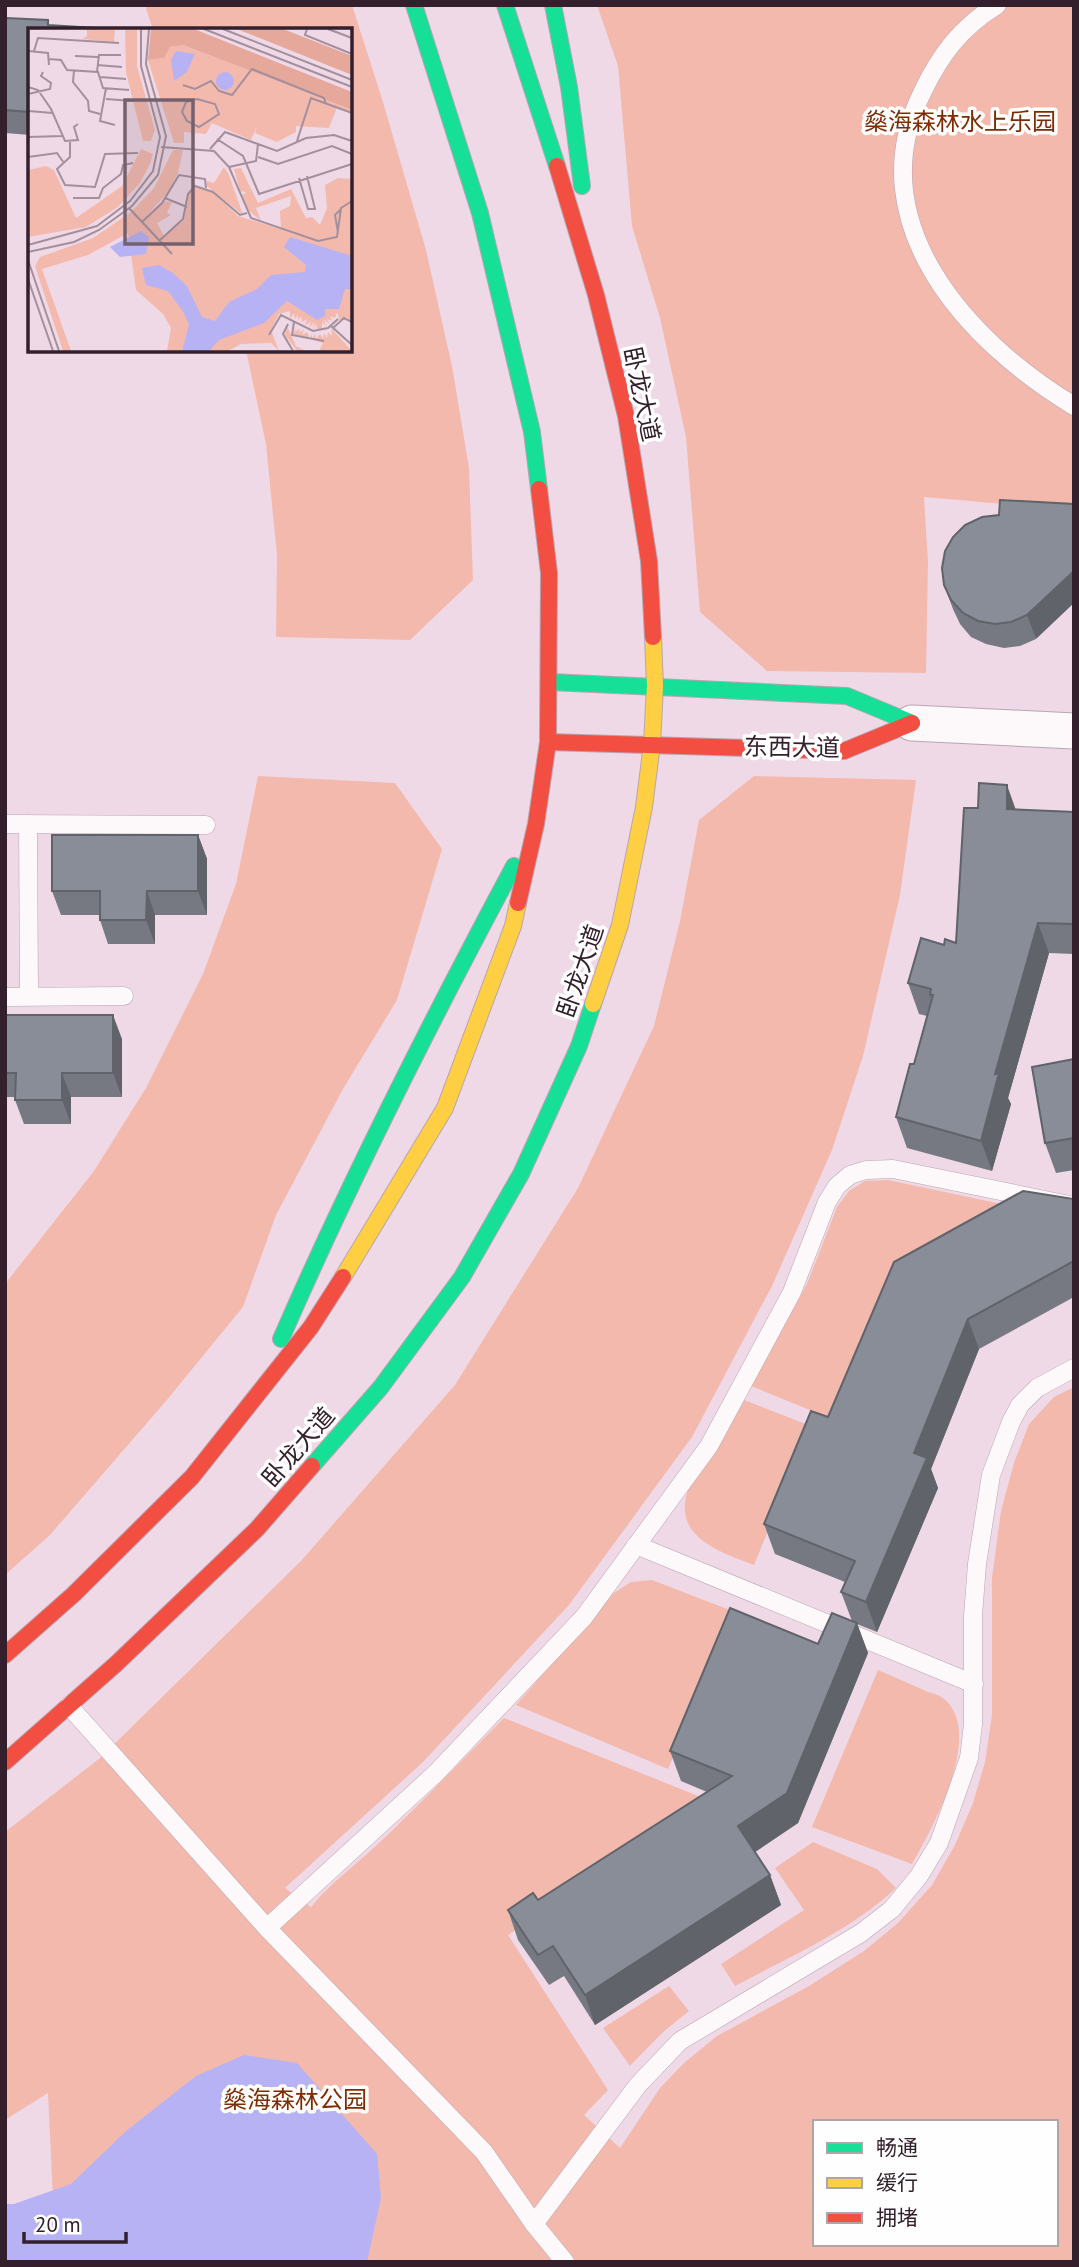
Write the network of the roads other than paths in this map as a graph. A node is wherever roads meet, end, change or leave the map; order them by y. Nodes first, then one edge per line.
1 (414, 5) edge
2 (505, 5) edge
3 (553, 5) edge
4 (997, 5) edge
5 (596, 295) junction
6 (1074, 406) edge
7 (550, 682) junction
8 (654, 686) junction
9 (912, 723) junction
10 (1074, 731) edge
11 (548, 742) junction
12 (652, 744) junction
13 (5, 824) edge
14 (28, 824) junction
15 (536, 824) junction
16 (206, 825) dead end
17 (29, 996) junction
18 (124, 996) dead end
19 (5, 997) edge
20 (1074, 1206) edge
21 (1074, 1368) edge
22 (259, 1392) junction
23 (636, 1545) junction
24 (5, 1655) edge
25 (974, 1684) junction
26 (69, 1706) junction
27 (5, 1762) edge
28 (267, 1928) junction
29 (534, 2224) junction
30 (565, 2262) edge

1 - 7 main road
2 - 5 main road, 卧龙大道
3 - 5 main road
4 - 6 lane
5 - 8 main road, 卧龙大道
7 - 8 main road
7 - 11 main road
8 - 9 main road
8 - 12 main road, 卧龙大道
9 - 10 street, 东西大道
9 - 12 main road, 东西大道
11 - 12 main road, 东西大道
11 - 15 main road
12 - 26 main road, 卧龙大道
13 - 14 lane
14 - 16 lane
14 - 17 lane
15 - 22 main road
15 - 22 main road
17 - 18 lane
17 - 19 lane
20 - 23 lane
21 - 25 lane
22 - 24 main road
23 - 25 lane
23 - 28 lane
25 - 29 lane
26 - 27 main road, 卧龙大道
26 - 28 lane
28 - 29 lane
29 - 30 lane

